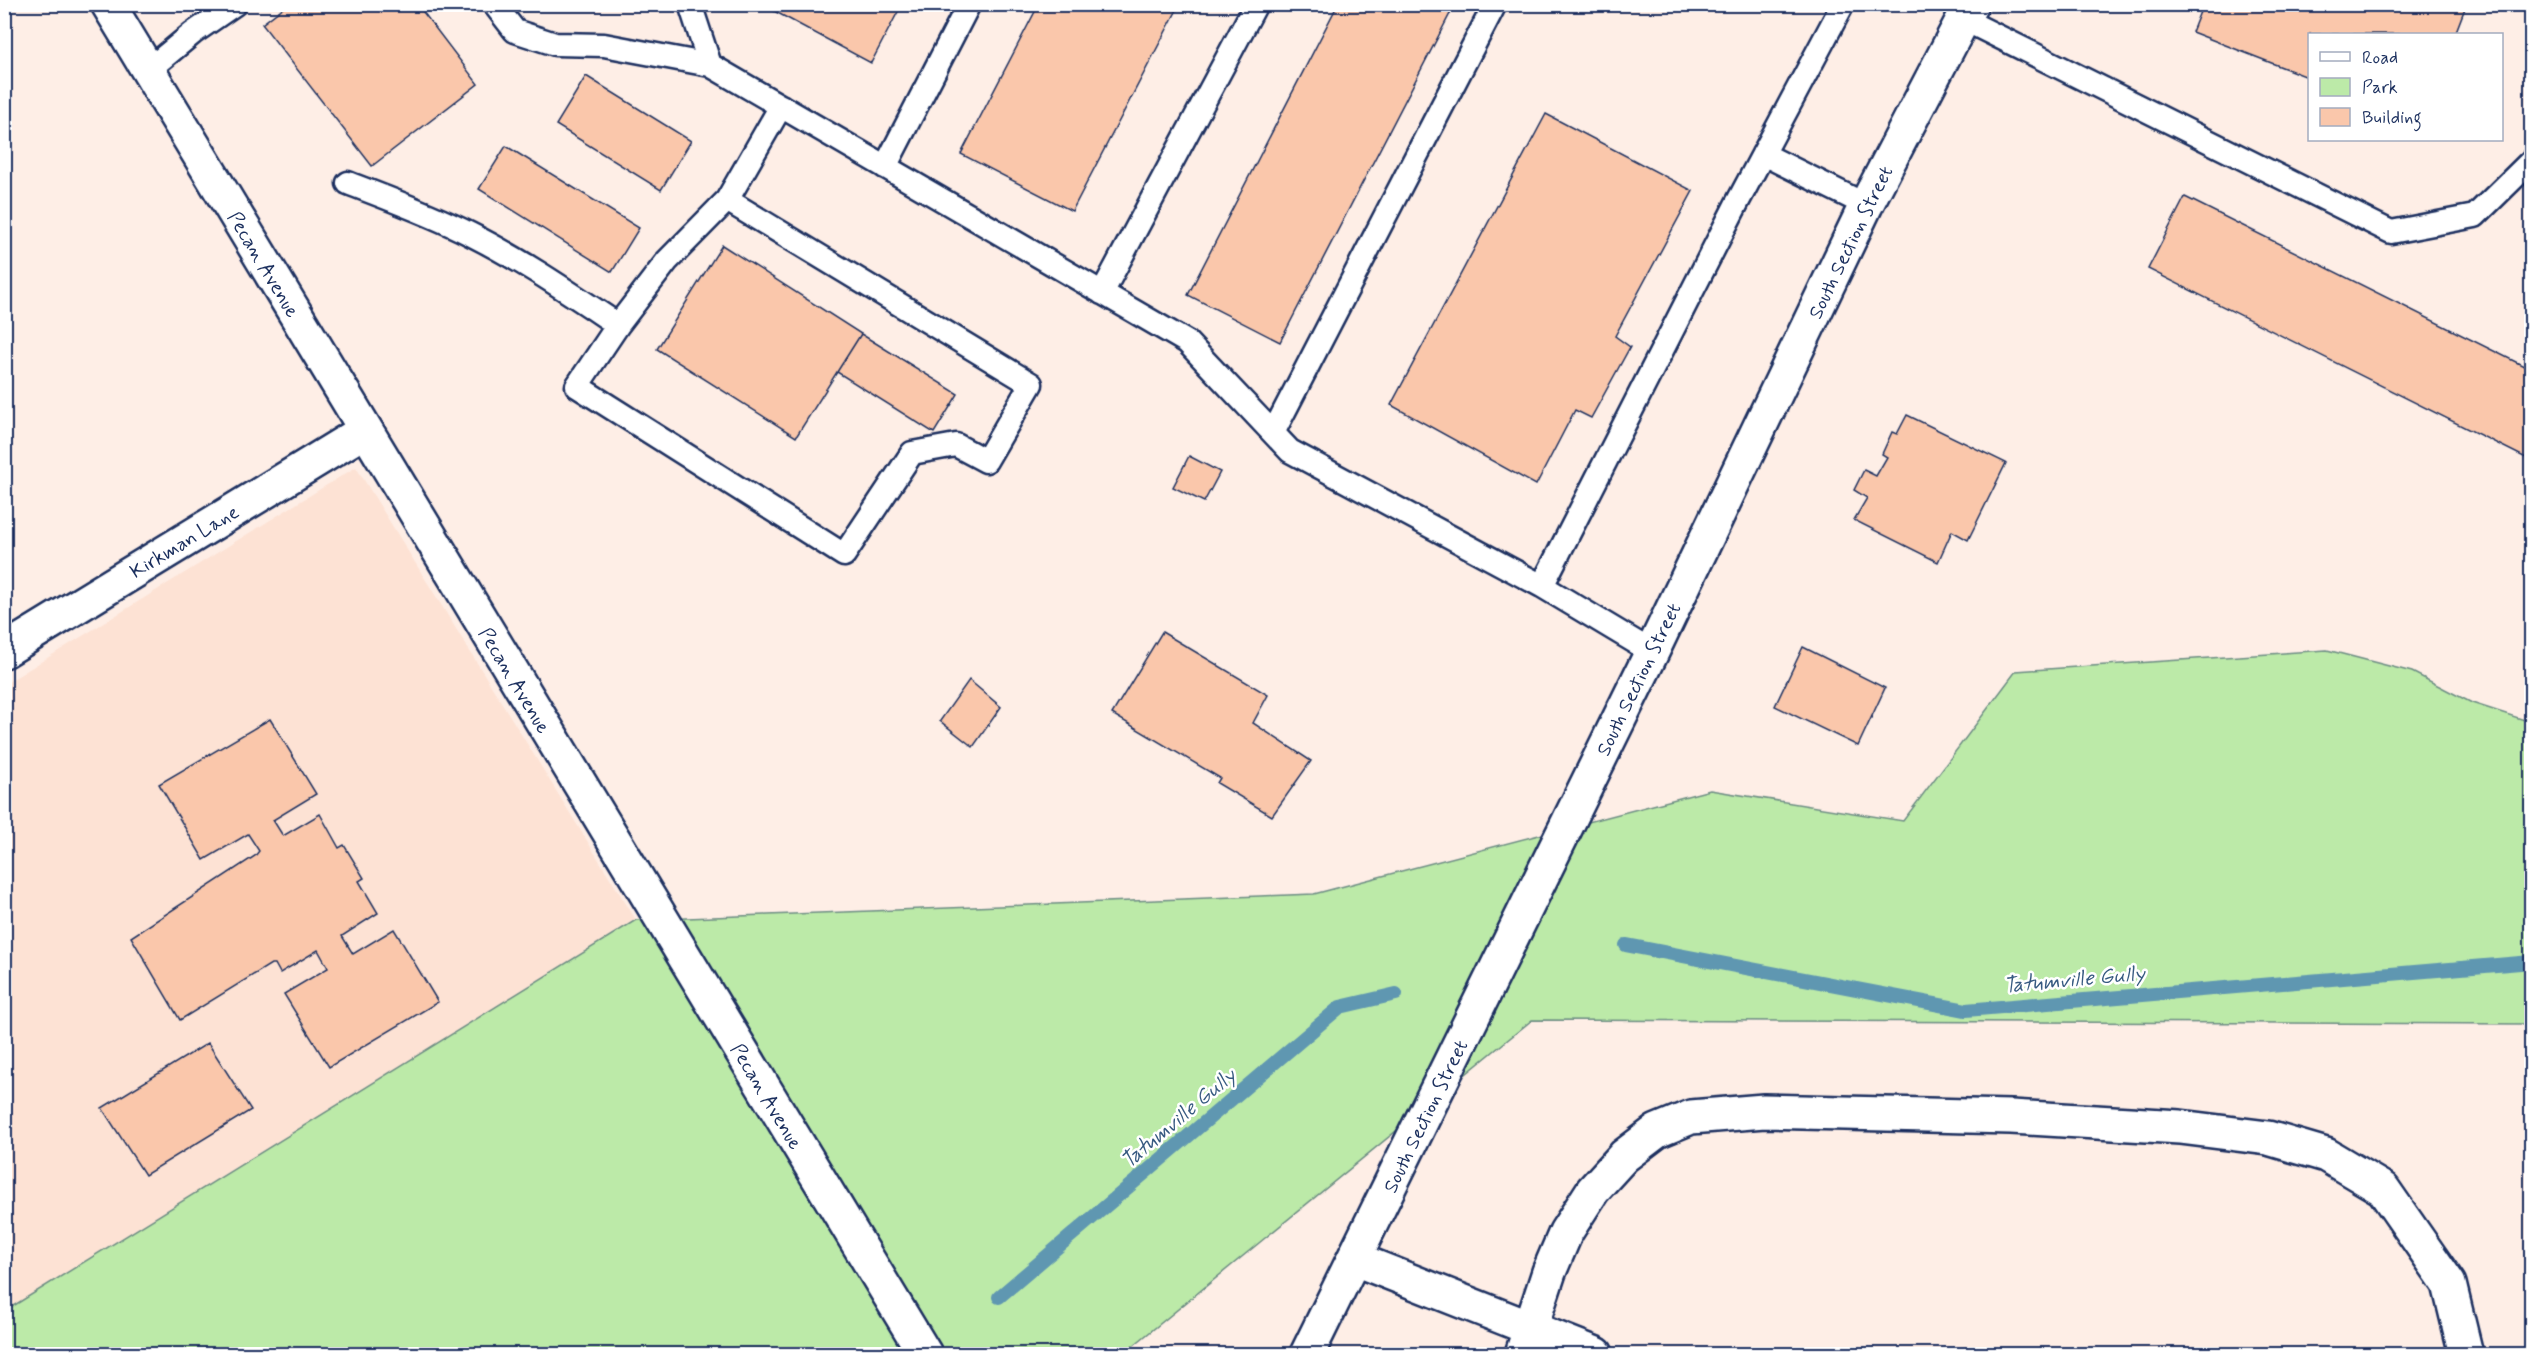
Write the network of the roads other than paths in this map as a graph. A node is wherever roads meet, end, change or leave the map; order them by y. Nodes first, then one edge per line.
1 (108, 4) edge
2 (235, 4) edge
3 (494, 4) edge
4 (690, 4) edge
5 (969, 4) edge
6 (1256, 4) edge
7 (1495, 4) edge
8 (1843, 4) edge
9 (1967, 12) edge
10 (710, 65) junction
11 (147, 71) junction
12 (781, 106) junction
13 (1763, 154) junction
14 (2532, 160) edge
15 (885, 167) junction
16 (348, 183) dead end
17 (727, 200) junction
18 (1866, 206) junction
19 (1102, 292) junction
20 (618, 325) junction
21 (364, 431) junction
22 (1273, 433) junction
23 (1542, 586) junction
24 (4, 651) edge
25 (1652, 652) junction
26 (1355, 1259) junction
27 (1527, 1342) edge
28 (925, 1354) edge
29 (1307, 1354) edge
30 (1596, 1354) edge
31 (2466, 1354) edge

1 - 11 street, Pecan Avenue
2 - 11 lane
3 - 10 lane
4 - 10 lane
5 - 15 lane
6 - 19 lane
7 - 22 lane
8 - 13 lane
9 - 14 lane
9 - 18 street, South Section Street
10 - 12 lane
11 - 21 street, Pecan Avenue
12 - 15 lane
12 - 17 lane
13 - 18 lane
13 - 23 lane
15 - 19 lane
16 - 20 lane
17 - 20 lane
17 - 20 lane
18 - 25 street, South Section Street
19 - 22 lane
21 - 24 street, Kirkman Lane
21 - 28 street, Pecan Avenue
22 - 23 lane
23 - 25 lane
25 - 26 street, South Section Street
26 - 27 street
26 - 29 street, South Section Street
27 - 30 street
27 - 31 street

